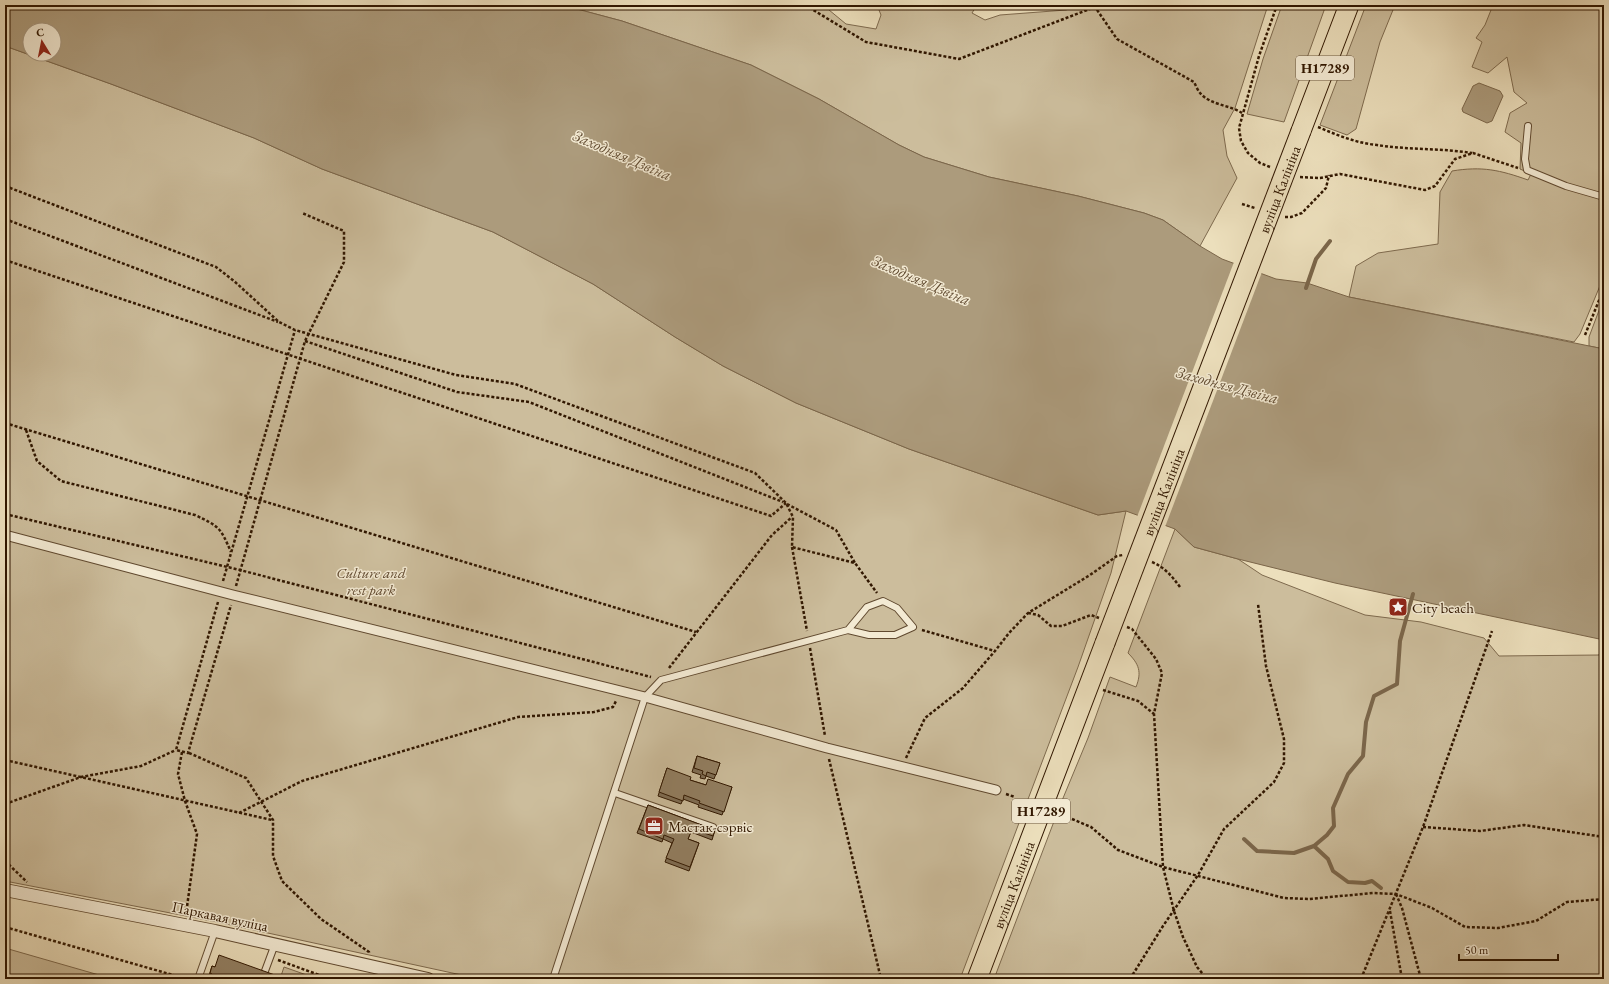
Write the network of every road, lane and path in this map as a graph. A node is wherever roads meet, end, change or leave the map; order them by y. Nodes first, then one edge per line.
1 (805, 5) edge
2 (1277, 5) edge
3 (1349, 5) edge
4 (1242, 113) junction
5 (1528, 126) dead end
6 (1310, 129) junction
7 (1473, 153) junction
8 (1274, 168) dead end
9 (1527, 170) junction
10 (1329, 175) junction
11 (1295, 176) dead end
12 (5, 186) edge
13 (1604, 197) edge
14 (1242, 204) dead end
15 (1261, 210) dead end
16 (302, 213) dead end
17 (1280, 217) dead end
18 (5, 219) edge
19 (5, 260) edge
20 (1604, 288) edge
21 (279, 322) junction
22 (295, 330) junction
23 (308, 334) junction
24 (1585, 335) dead end
25 (305, 341) junction
26 (287, 353) junction
27 (300, 359) junction
28 (5, 423) edge
29 (26, 429) junction
30 (247, 496) junction
31 (260, 500) junction
32 (786, 503) junction
33 (5, 514) edge
34 (792, 517) junction
35 (5, 535) edge
36 (792, 547) junction
37 (231, 553) junction
38 (1130, 554) dead end
39 (1145, 559) dead end
40 (855, 563) junction
41 (228, 567) junction
42 (240, 570) junction
43 (1180, 587) dead end
44 (220, 592) junction
45 (233, 595) junction
46 (882, 601) junction
47 (1258, 604) dead end
48 (914, 627) junction
49 (848, 630) junction
50 (1492, 631) dead end
51 (696, 632) junction
52 (809, 640) junction
53 (995, 651) junction
54 (660, 680) junction
55 (620, 691) junction
56 (1106, 691) dead end
57 (1158, 691) dead end
58 (645, 697) junction
59 (1154, 714) junction
60 (827, 748) junction
61 (176, 750) junction
62 (182, 752) junction
63 (188, 753) junction
64 (5, 760) edge
65 (903, 766) junction
66 (81, 777) junction
67 (996, 790) dead end
68 (615, 793) junction
69 (185, 801) junction
70 (261, 801) junction
71 (5, 804) edge
72 (240, 813) junction
73 (1072, 819) dead end
74 (273, 820) junction
75 (713, 827) dead end
76 (1423, 827) junction
77 (1604, 837) edge
78 (5, 861) edge
79 (1163, 867) junction
80 (1198, 875) junction
81 (5, 890) edge
82 (1396, 894) junction
83 (43, 897) junction
84 (1604, 899) edge
85 (1390, 910) junction
86 (1174, 911) junction
87 (184, 925) junction
88 (5, 927) edge
89 (215, 931) junction
90 (275, 944) junction
91 (365, 965) junction
92 (187, 979) edge
93 (198, 979) edge
94 (262, 979) edge
95 (428, 979) edge
96 (553, 979) edge
97 (881, 979) edge
98 (977, 979) edge
99 (1130, 979) edge
100 (1206, 979) edge
101 (1361, 979) edge
102 (1402, 979) edge
103 (1420, 979) edge

1 - 4 path
2 - 4 path
3 - 6 main road, вуліца Калініна / Н17289
4 - 8 path
5 - 9 lane
6 - 7 path
6 - 98 main road, вуліца Калініна / Н17289, bridge
7 - 9 path
7 - 10 path
9 - 13 lane
10 - 11 path
10 - 17 path
12 - 21 path
14 - 15 path
16 - 23 path
18 - 21 path
19 - 26 path
20 - 24 path
21 - 22 path
22 - 23 path
22 - 26 path
23 - 25 path
23 - 32 path
25 - 27 path
25 - 32 path
26 - 27 path
26 - 30 path
27 - 31 path
27 - 32 path
28 - 29 path
29 - 30 path
29 - 37 path
30 - 31 path
30 - 37 path
31 - 42 path
31 - 51 path
32 - 34 path
32 - 40 path
33 - 41 path
34 - 36 path
34 - 51 path
35 - 44 street
36 - 40 path
36 - 52 path
37 - 41 path
38 - 53 path
39 - 43 path
40 - 46 path
41 - 42 path
41 - 44 path
42 - 45 path
42 - 54 path
44 - 45 street
44 - 61 path
45 - 55 street
45 - 63 path
46 - 48 lane
46 - 49 lane
47 - 80 path
48 - 49 lane
48 - 53 path
49 - 52 lane
50 - 76 path
51 - 54 path
52 - 54 lane
52 - 60 path
53 - 65 path
54 - 58 lane
55 - 58 street
55 - 70 path
56 - 59 path
57 - 59 path
58 - 60 street
58 - 68 lane
59 - 79 path
60 - 65 street
60 - 97 path
61 - 62 path
61 - 66 path
62 - 63 path
62 - 69 path
63 - 70 path
64 - 66 path
65 - 67 street
66 - 69 path
66 - 71 path
68 - 75 lane
68 - 96 lane
69 - 72 path
69 - 87 path
70 - 72 path
70 - 74 path
72 - 74 path
73 - 79 path
74 - 91 path
76 - 77 path
76 - 82 path
78 - 83 path
79 - 80 path
79 - 86 path
80 - 82 path
80 - 86 path
81 - 83 street, Паркавая вуліца
82 - 84 path
82 - 85 path
82 - 103 path
83 - 87 street, Паркавая вуліца
85 - 101 path
85 - 102 path
86 - 99 path
86 - 100 path
87 - 89 street, Паркавая вуліца
88 - 92 path
89 - 90 street, Паркавая вуліца
89 - 93 lane
90 - 91 street, Паркавая вуліца
90 - 94 lane
91 - 95 street, Паркавая вуліца

